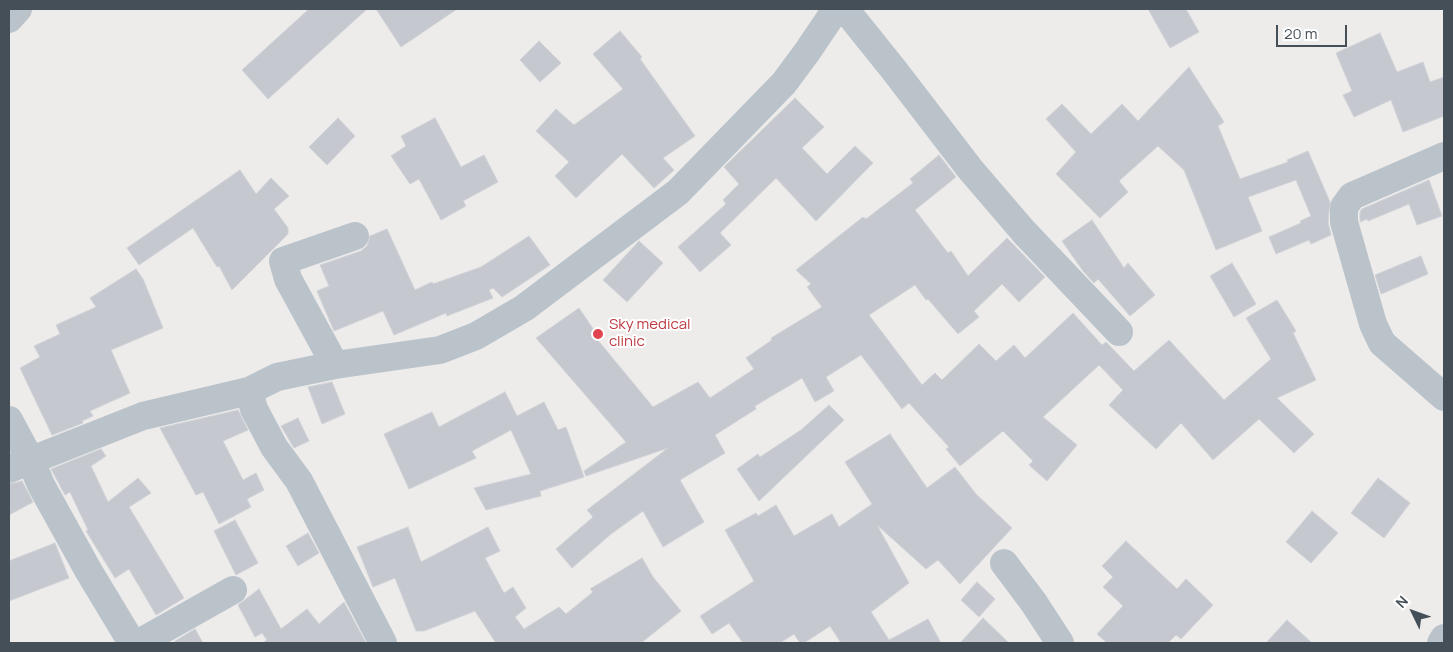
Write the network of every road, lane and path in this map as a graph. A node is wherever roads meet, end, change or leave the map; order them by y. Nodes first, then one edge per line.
1 (18, 9) edge
2 (836, 9) edge
3 (845, 9) edge
4 (9, 19) edge
5 (1444, 156) edge
6 (355, 236) dead end
7 (1119, 332) dead end
8 (335, 365) junction
9 (249, 391) junction
10 (1444, 397) edge
11 (9, 420) edge
12 (20, 465) edge
13 (1004, 563) dead end
14 (232, 590) dead end
15 (1444, 638) edge
16 (132, 643) edge
17 (138, 643) edge
18 (384, 643) edge
19 (1060, 643) edge
20 (1441, 643) edge

1 - 4 street
2 - 8 street
3 - 7 street
5 - 10 street
6 - 8 street
8 - 9 street
9 - 12 street
9 - 18 street
11 - 12 street
12 - 16 street
13 - 19 street
14 - 17 street
15 - 20 street

